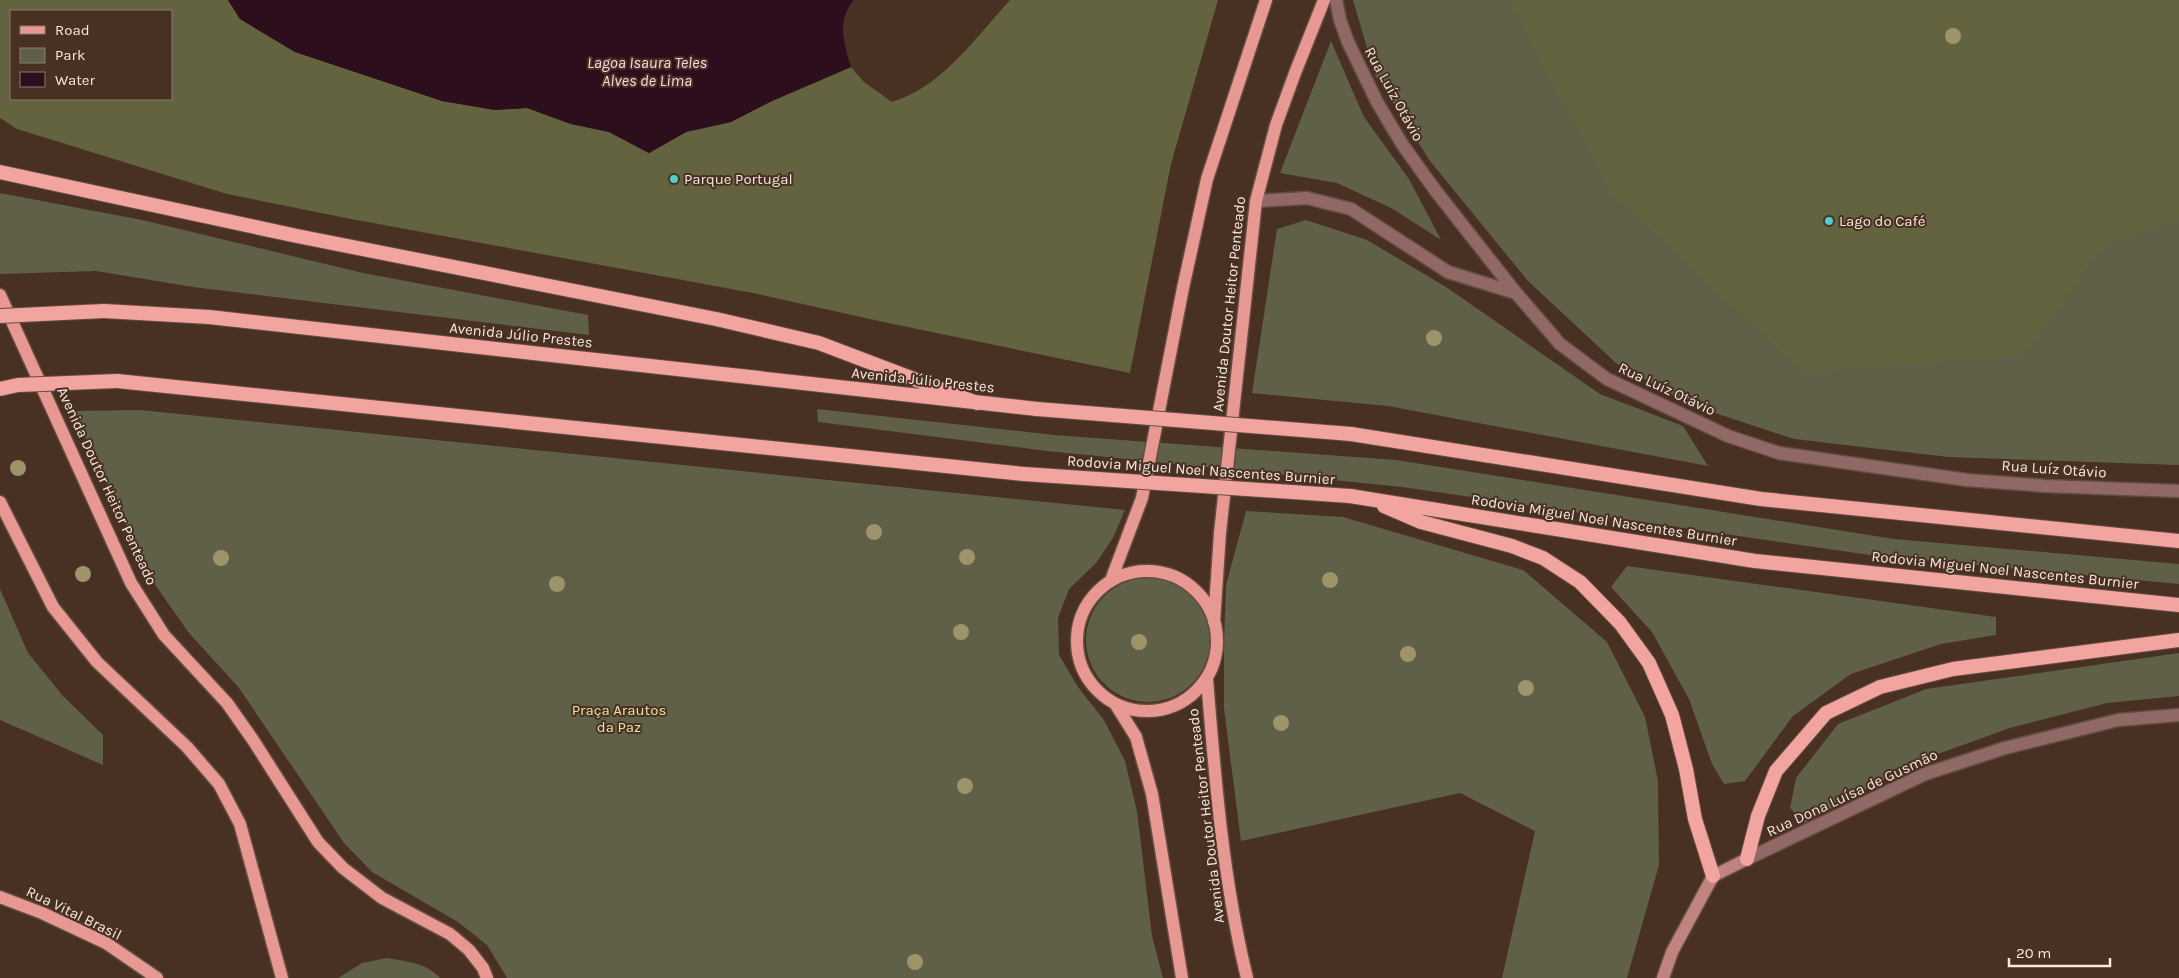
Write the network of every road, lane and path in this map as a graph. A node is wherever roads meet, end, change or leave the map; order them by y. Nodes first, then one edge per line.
1 (1266, 0) edge
2 (1324, 0) edge
3 (1336, 0) edge
4 (0, 172) edge
5 (1256, 201) junction
6 (1516, 293) junction
7 (0, 295) edge
8 (0, 316) edge
9 (0, 389) edge
10 (977, 403) junction
11 (2179, 491) edge
12 (1367, 499) junction
13 (0, 502) edge
14 (2179, 541) edge
15 (1112, 580) junction
16 (2179, 605) edge
17 (1214, 622) junction
18 (2179, 640) edge
19 (1207, 679) junction
20 (1116, 705) junction
21 (2179, 715) edge
22 (1747, 859) junction
23 (1713, 876) junction
24 (0, 897) edge
25 (157, 978) edge
26 (282, 978) edge
27 (487, 978) edge
28 (1182, 978) edge
29 (1247, 978) edge
30 (1663, 978) edge

1 - 15 main road
2 - 5 main road, Avenida Doutor Heitor Penteado
3 - 6 street, Rua Luíz Otávio
4 - 10 highway
5 - 6 street
5 - 17 main road, Avenida Doutor Heitor Penteado
6 - 11 street, Rua Luíz Otávio
7 - 27 main road, Avenida Doutor Heitor Penteado
8 - 10 highway, Avenida Júlio Prestes, bridge
9 - 12 highway, Rodovia Miguel Noel Nascentes Burnier, bridge
10 - 14 highway, Avenida Júlio Prestes, bridge
12 - 16 highway, Rodovia Miguel Noel Nascentes Burnier
12 - 23 highway
13 - 26 main road
15 - 17 main road
15 - 20 main road
17 - 19 main road
18 - 22 highway
19 - 20 main road
19 - 29 main road, Avenida Doutor Heitor Penteado
20 - 28 main road
21 - 22 street, Rua Dona Luísa de Gusmão
22 - 23 main road, Rua Dona Luísa de Gusmão
23 - 30 main road
24 - 25 main road, Rua Vital Brasil

